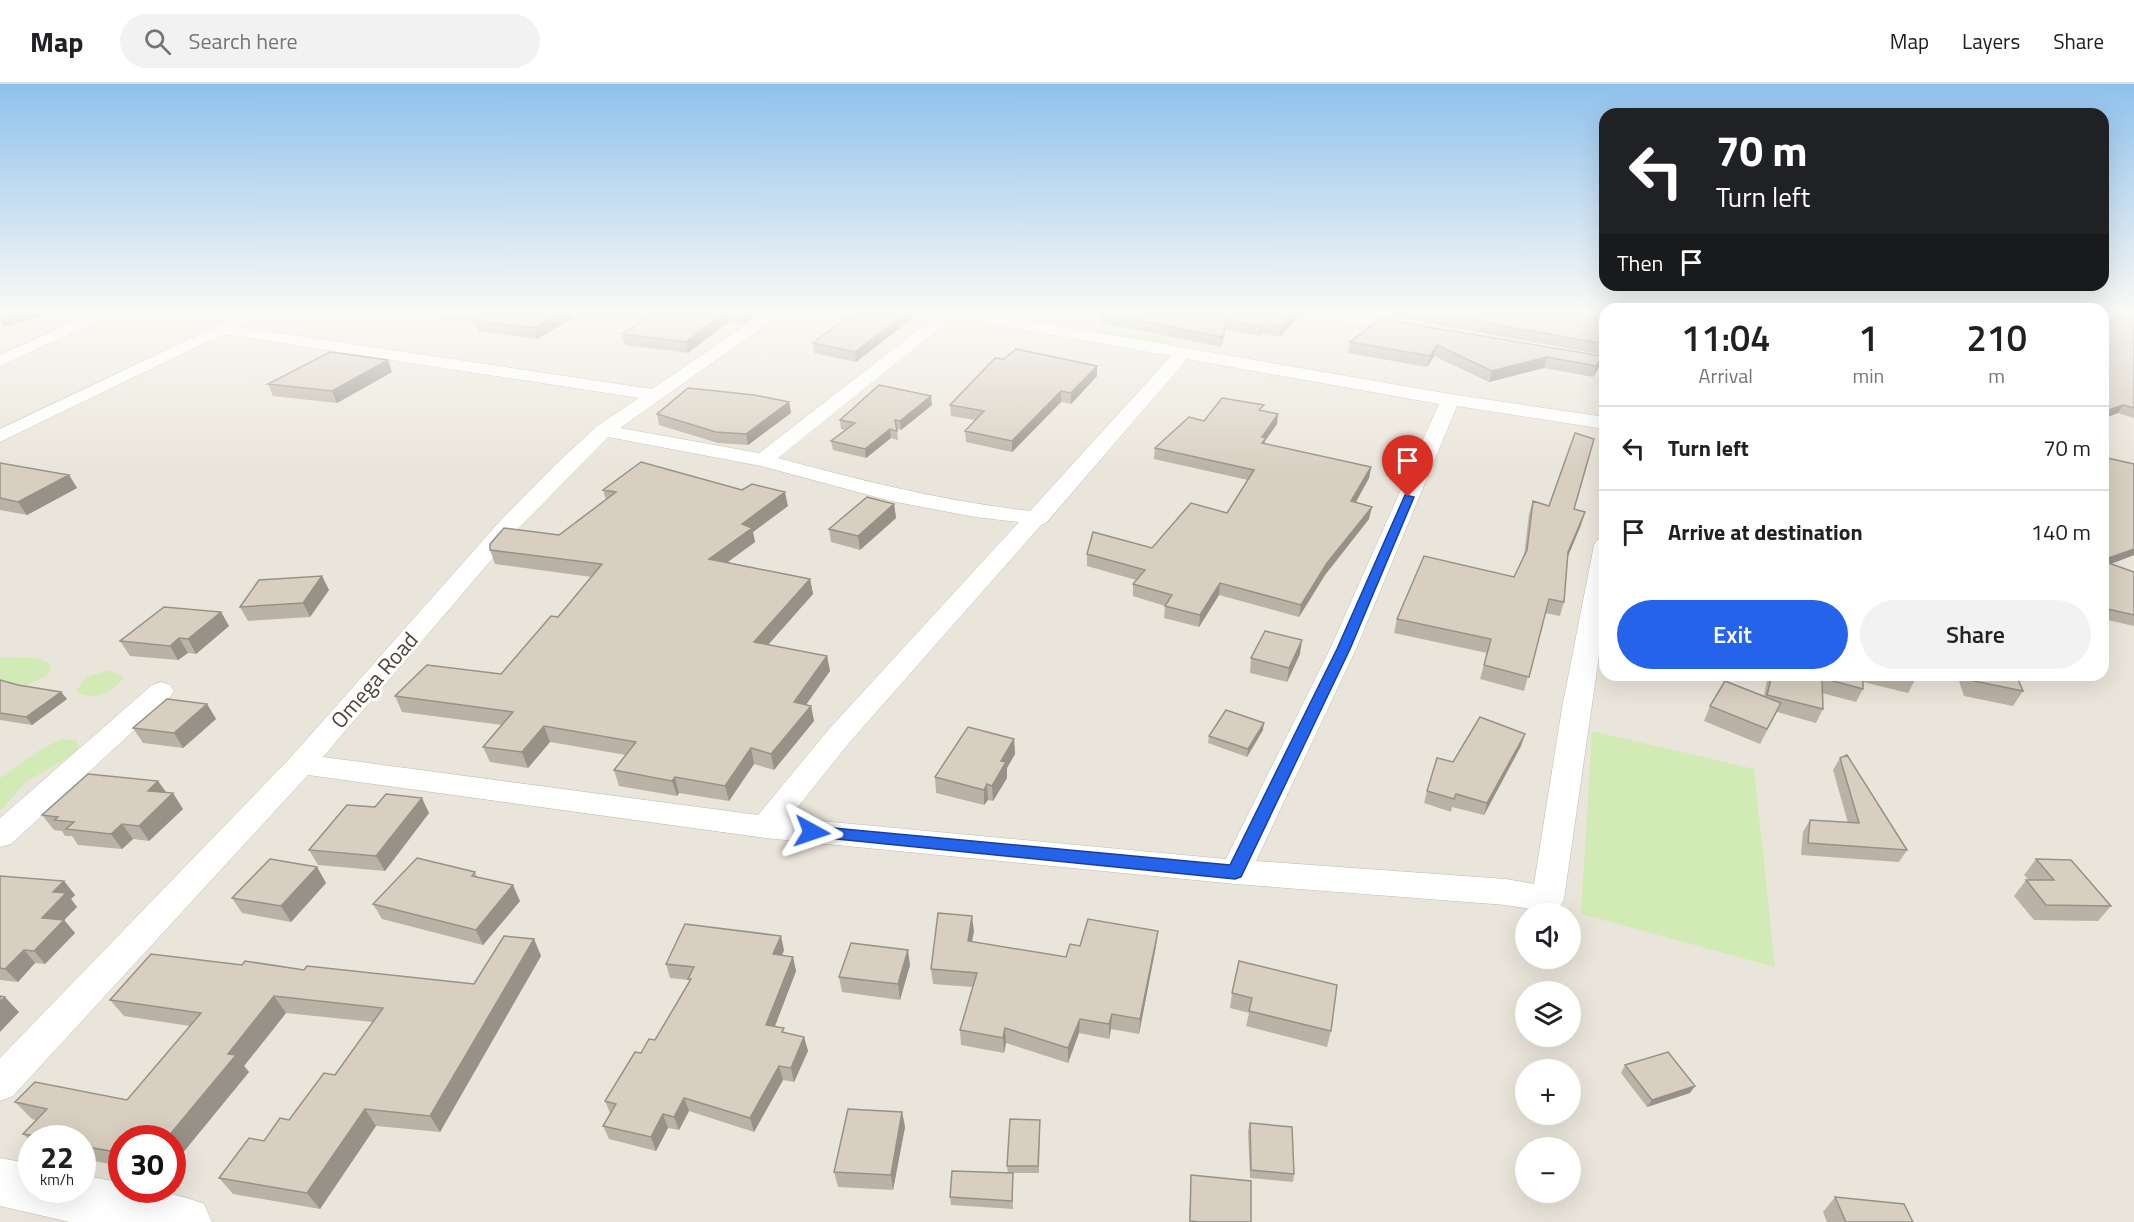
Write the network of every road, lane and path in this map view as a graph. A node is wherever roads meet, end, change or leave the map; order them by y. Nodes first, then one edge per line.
1 (151, 363) edge
2 (438, 363) edge
3 (702, 363) edge
4 (889, 363) edge
5 (1174, 363) edge
6 (1246, 363) edge
7 (655, 395) junction
8 (1450, 400) junction
9 (1599, 422) edge
10 (604, 430) junction
11 (0, 436) edge
12 (763, 460) junction
13 (1038, 518) junction
14 (1599, 579) edge
15 (161, 691) dead end
16 (301, 764) junction
17 (765, 827) junction
18 (0, 836) edge
19 (1235, 872) junction
20 (0, 1084) edge
21 (0, 1182) edge
22 (18, 1186) edge
23 (96, 1202) edge
24 (186, 1222) edge

1 - 11 street
2 - 7 street
3 - 7 street, Omega Road
4 - 12 street
5 - 13 street
6 - 8 street
7 - 10 street, Omega Road
8 - 9 street
8 - 19 street
10 - 12 street
10 - 16 street, Omega Road
12 - 13 street
13 - 17 street
14 - 19 street
15 - 18 street
16 - 17 street
16 - 20 street, Omega Road
17 - 19 street
21 - 22 street
23 - 24 street

